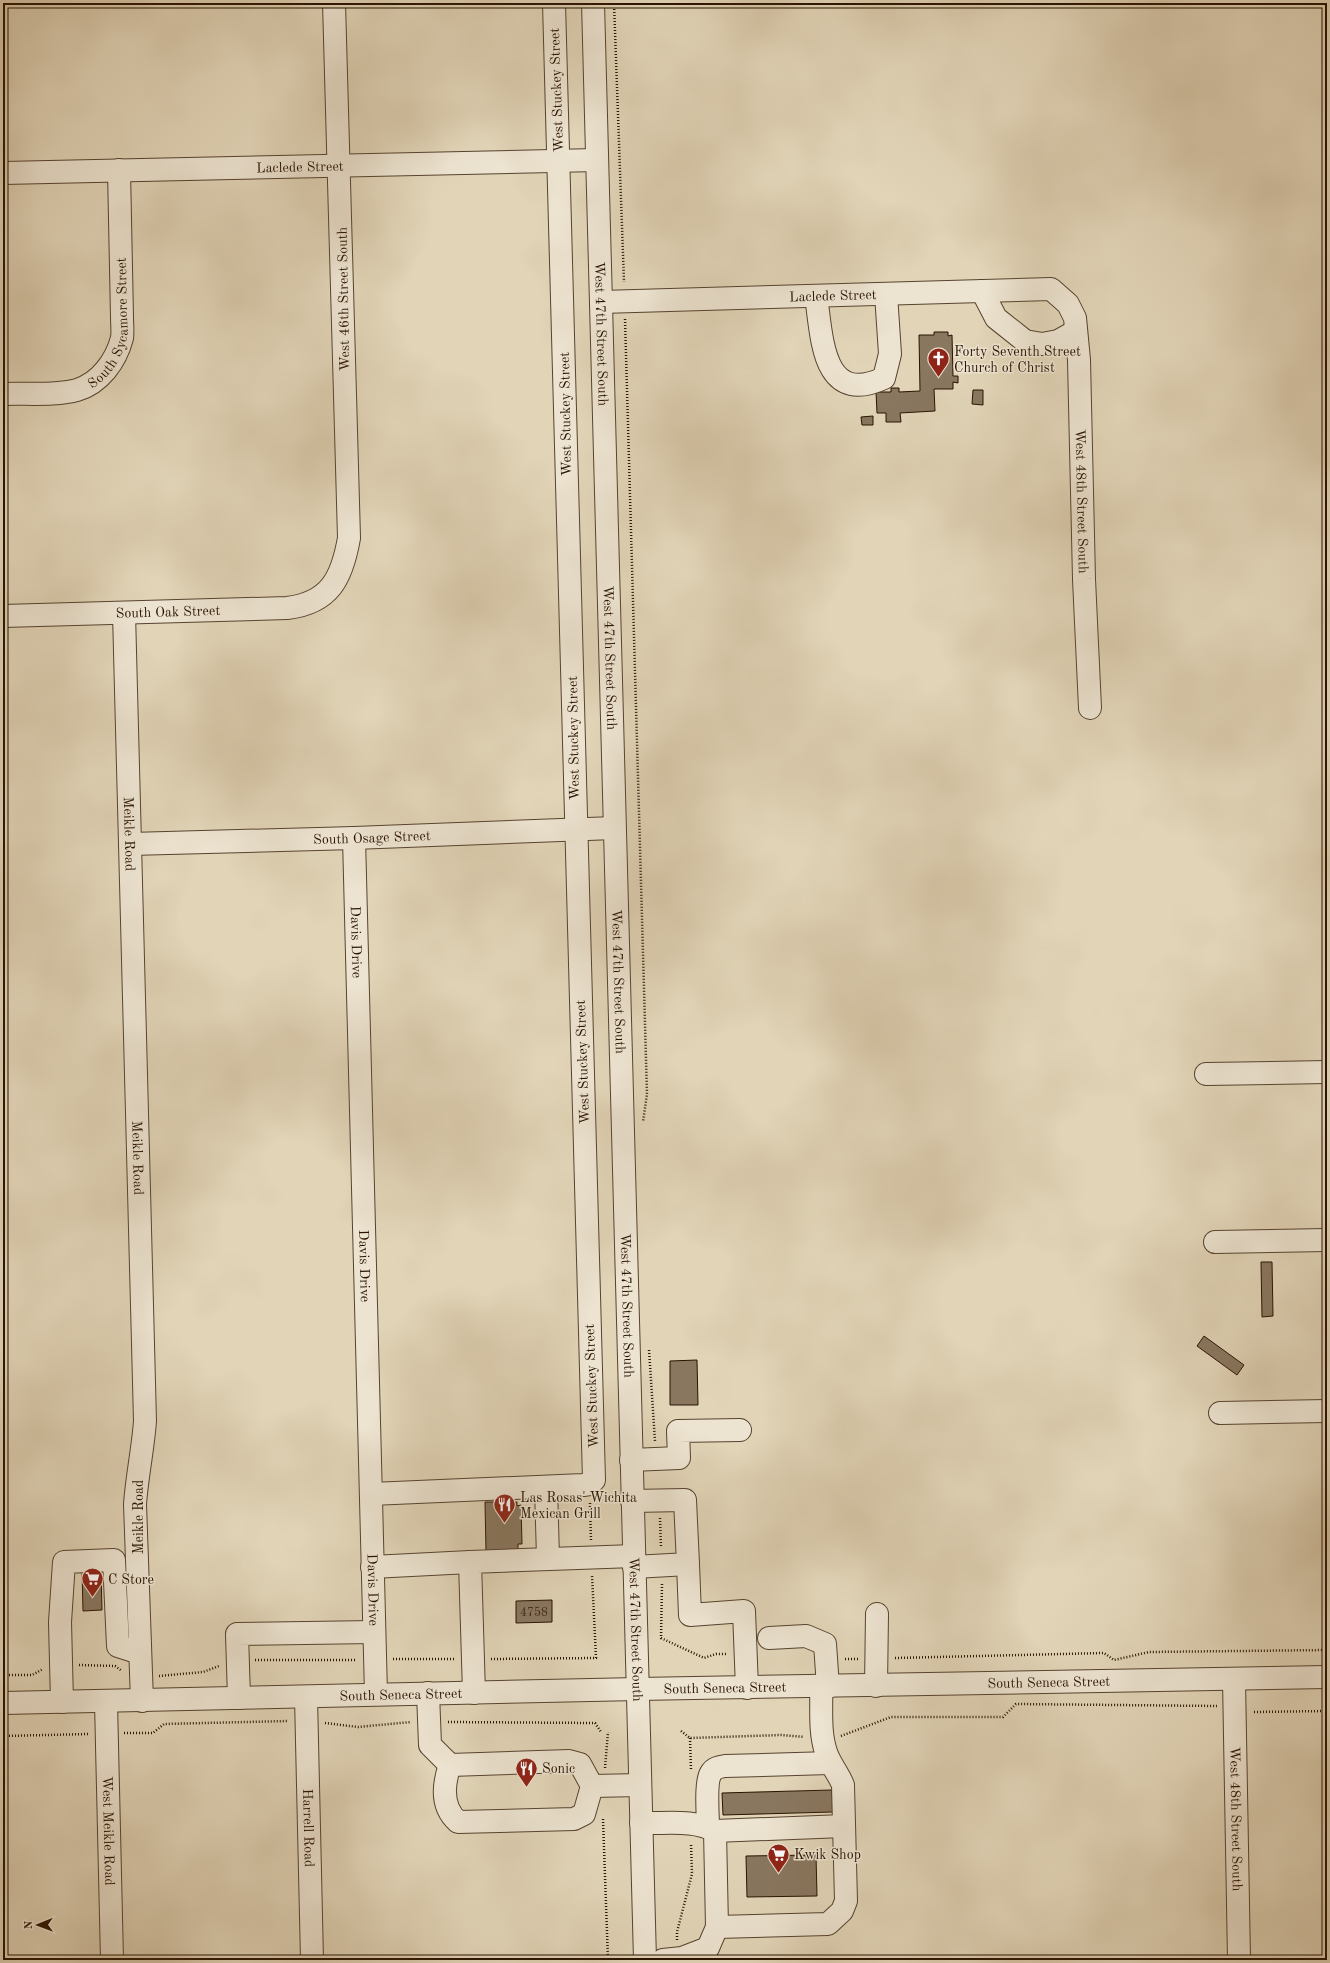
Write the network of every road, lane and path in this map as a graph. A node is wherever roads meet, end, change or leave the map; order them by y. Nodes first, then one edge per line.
1 (334, 3) edge
2 (554, 3) edge
3 (593, 3) edge
4 (614, 3) edge
5 (597, 160) junction
6 (559, 161) junction
7 (340, 166) junction
8 (119, 170) junction
9 (3, 173) edge
10 (982, 291) junction
11 (886, 294) junction
12 (816, 296) junction
13 (1062, 299) joint
14 (601, 302) junction
15 (624, 302) junction
16 (1076, 331) junction
17 (3, 394) edge
18 (328, 590) joint
19 (124, 613) junction
20 (3, 616) edge
21 (1090, 708) dead end
22 (614, 828) junction
23 (575, 829) junction
24 (354, 838) junction
25 (130, 844) junction
26 (1327, 1072) edge
27 (1206, 1074) dead end
28 (642, 1129) dead end
29 (1327, 1240) edge
30 (1215, 1242) dead end
31 (649, 1346) dead end
32 (1327, 1411) edge
33 (1220, 1413) dead end
34 (740, 1430) dead end
35 (656, 1459) junction
36 (631, 1460) junction
37 (546, 1487) junction
38 (370, 1494) junction
39 (659, 1500) junction
40 (632, 1501) junction
41 (548, 1558) junction
42 (634, 1561) junction
43 (470, 1562) junction
44 (688, 1564) junction
45 (662, 1566) junction
46 (372, 1567) junction
47 (877, 1614) dead end
48 (374, 1632) junction
49 (769, 1638) dead end
50 (1327, 1650) edge
51 (140, 1653) junction
52 (746, 1653) junction
53 (596, 1658) dead end
54 (877, 1658) junction
55 (473, 1659) junction
56 (826, 1659) junction
57 (238, 1660) junction
58 (375, 1660) junction
59 (61, 1665) junction
60 (3, 1675) edge
61 (141, 1677) junction
62 (1327, 1677) edge
63 (1234, 1679) junction
64 (876, 1686) junction
65 (825, 1687) junction
66 (747, 1688) junction
67 (638, 1689) junction
68 (428, 1693) junction
69 (474, 1693) junction
70 (376, 1694) junction
71 (306, 1697) junction
72 (239, 1698) junction
73 (142, 1701) junction
74 (62, 1702) junction
75 (106, 1702) junction
76 (3, 1703) edge
77 (1235, 1709) junction
78 (1327, 1711) edge
79 (681, 1731) dead end
80 (608, 1732) dead end
81 (690, 1738) junction
82 (823, 1738) junction
83 (830, 1763) junction
84 (450, 1765) junction
85 (691, 1778) dead end
86 (640, 1785) junction
87 (598, 1786) junction
88 (603, 1815) dead end
89 (641, 1823) junction
90 (844, 1826) junction
91 (705, 1828) junction
92 (716, 1927) junction
93 (671, 1959) edge
94 (112, 1960) edge
95 (312, 1960) edge
96 (608, 1960) edge
97 (645, 1960) edge
98 (1240, 1960) edge

1 - 7 street, West 46th Street South
2 - 6 street, West Stuckey Street
3 - 5 street, West 47th Street South
4 - 15 path
5 - 6 street, Laclede Street
5 - 14 street, West 47th Street South
6 - 7 street, Laclede Street
6 - 23 street, West Stuckey Street
7 - 8 street, Laclede Street
7 - 18 street, West 46th Street South
8 - 9 street, Laclede Street
8 - 17 street, South Sycamore Street
10 - 11 street, Laclede Street
10 - 13 street, Laclede Street
10 - 16 street
11 - 12 street, Laclede Street
11 - 12 street
12 - 15 street, Laclede Street
13 - 16 street, West 48th Street South
14 - 15 street, Laclede Street
14 - 22 street, West 47th Street South
15 - 28 path
16 - 21 street, West 48th Street South
18 - 19 street, South Oak Street
19 - 20 street, South Oak Street
19 - 25 street, Meikle Road
22 - 23 street, South Osage Street
22 - 36 street, West 47th Street South
23 - 24 street, South Osage Street
23 - 37 street, West Stuckey Street
24 - 25 street, South Osage Street
24 - 38 street, Davis Drive
25 - 51 street, Meikle Road
26 - 27 street
29 - 30 street
31 - 35 path
32 - 33 street
34 - 35 street
35 - 36 street
36 - 40 street, West 47th Street South
37 - 38 street
37 - 41 street
38 - 46 street, Davis Drive
39 - 40 street
39 - 44 street
39 - 45 path
40 - 42 street, West 47th Street South
41 - 42 street
41 - 43 street
42 - 45 street
42 - 67 street, West 47th Street South
43 - 46 street
43 - 55 street
44 - 45 street
44 - 52 street
45 - 52 path
46 - 48 street, Davis Drive
47 - 54 street
48 - 57 street
48 - 58 street, Davis Drive
49 - 56 street
50 - 54 path
51 - 59 street
51 - 61 street, Meikle Road
52 - 66 street
53 - 55 path
54 - 56 path
54 - 64 street
55 - 58 path
55 - 69 street
56 - 65 street
57 - 58 path
57 - 61 path
57 - 72 street
58 - 70 street, Davis Drive
59 - 60 path
59 - 61 path
59 - 74 street
61 - 73 street, Meikle Road
62 - 63 street, South Seneca Street
63 - 64 street, South Seneca Street
63 - 77 street, West 48th Street South
64 - 65 street, South Seneca Street
65 - 66 street, South Seneca Street
65 - 82 street
66 - 67 street, South Seneca Street
67 - 69 street, South Seneca Street
67 - 86 street, West 47th Street South
68 - 69 street, South Seneca Street
68 - 70 street, South Seneca Street
68 - 84 street
70 - 71 street, South Seneca Street
71 - 72 street, South Seneca Street
71 - 95 street, Harrell Road
72 - 73 street, South Seneca Street
73 - 75 street, South Seneca Street
74 - 75 street, South Seneca Street
74 - 76 street, South Seneca Street
75 - 94 street, West Meikle Road
77 - 78 path
77 - 82 path
77 - 98 street, West 48th Street South
79 - 81 path
80 - 87 path
81 - 82 path
81 - 85 path
82 - 83 street
83 - 90 street
83 - 91 street
84 - 87 street
84 - 87 street
86 - 87 street
86 - 89 street, West 47th Street South
88 - 96 path
89 - 91 street
89 - 97 street, West 47th Street South
90 - 91 street
90 - 92 street
91 - 92 street
91 - 93 path
92 - 93 street

